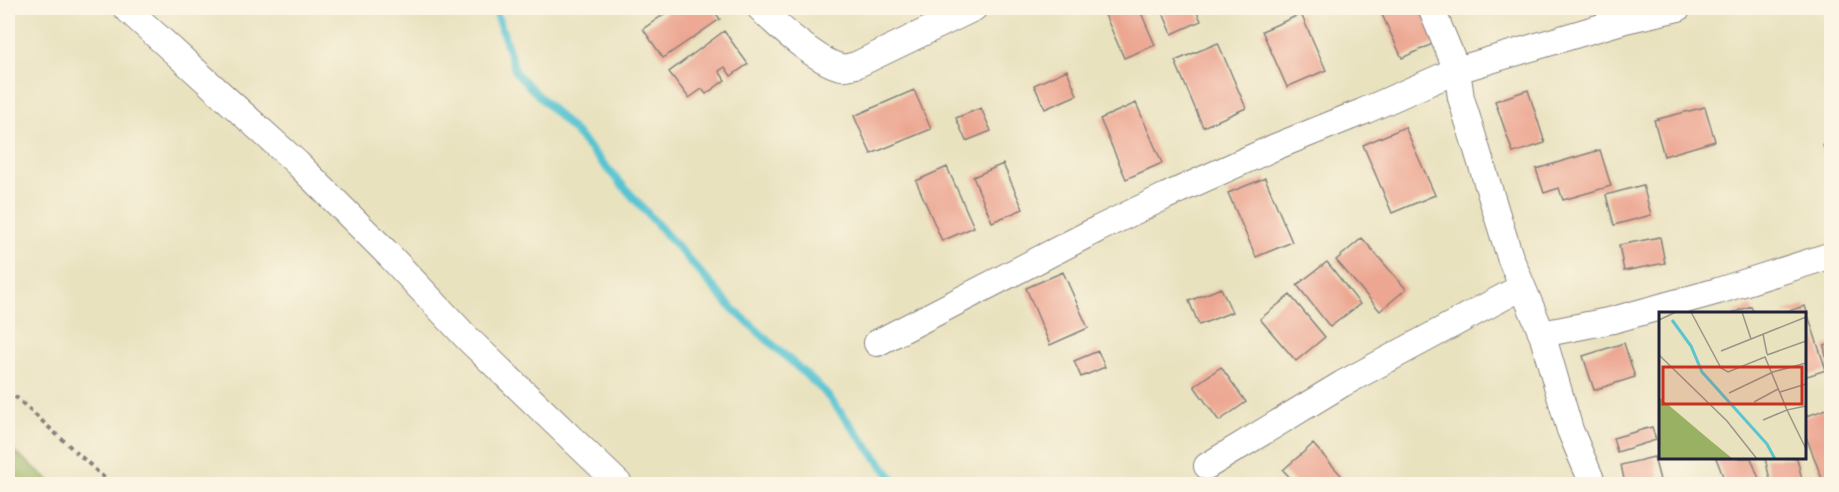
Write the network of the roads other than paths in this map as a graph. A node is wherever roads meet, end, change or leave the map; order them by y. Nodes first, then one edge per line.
1 (126, 8) edge
2 (760, 8) edge
3 (974, 8) edge
4 (1431, 8) edge
5 (1678, 8) edge
6 (1457, 70) junction
7 (1832, 255) edge
8 (1522, 287) junction
9 (1542, 334) junction
10 (877, 343) dead end
11 (1207, 466) dead end
12 (619, 484) edge
13 (1593, 484) edge

1 - 12 street
2 - 3 street
4 - 6 street
5 - 6 street
6 - 8 street
6 - 10 street
7 - 9 street
8 - 9 street
8 - 11 street
9 - 13 street

